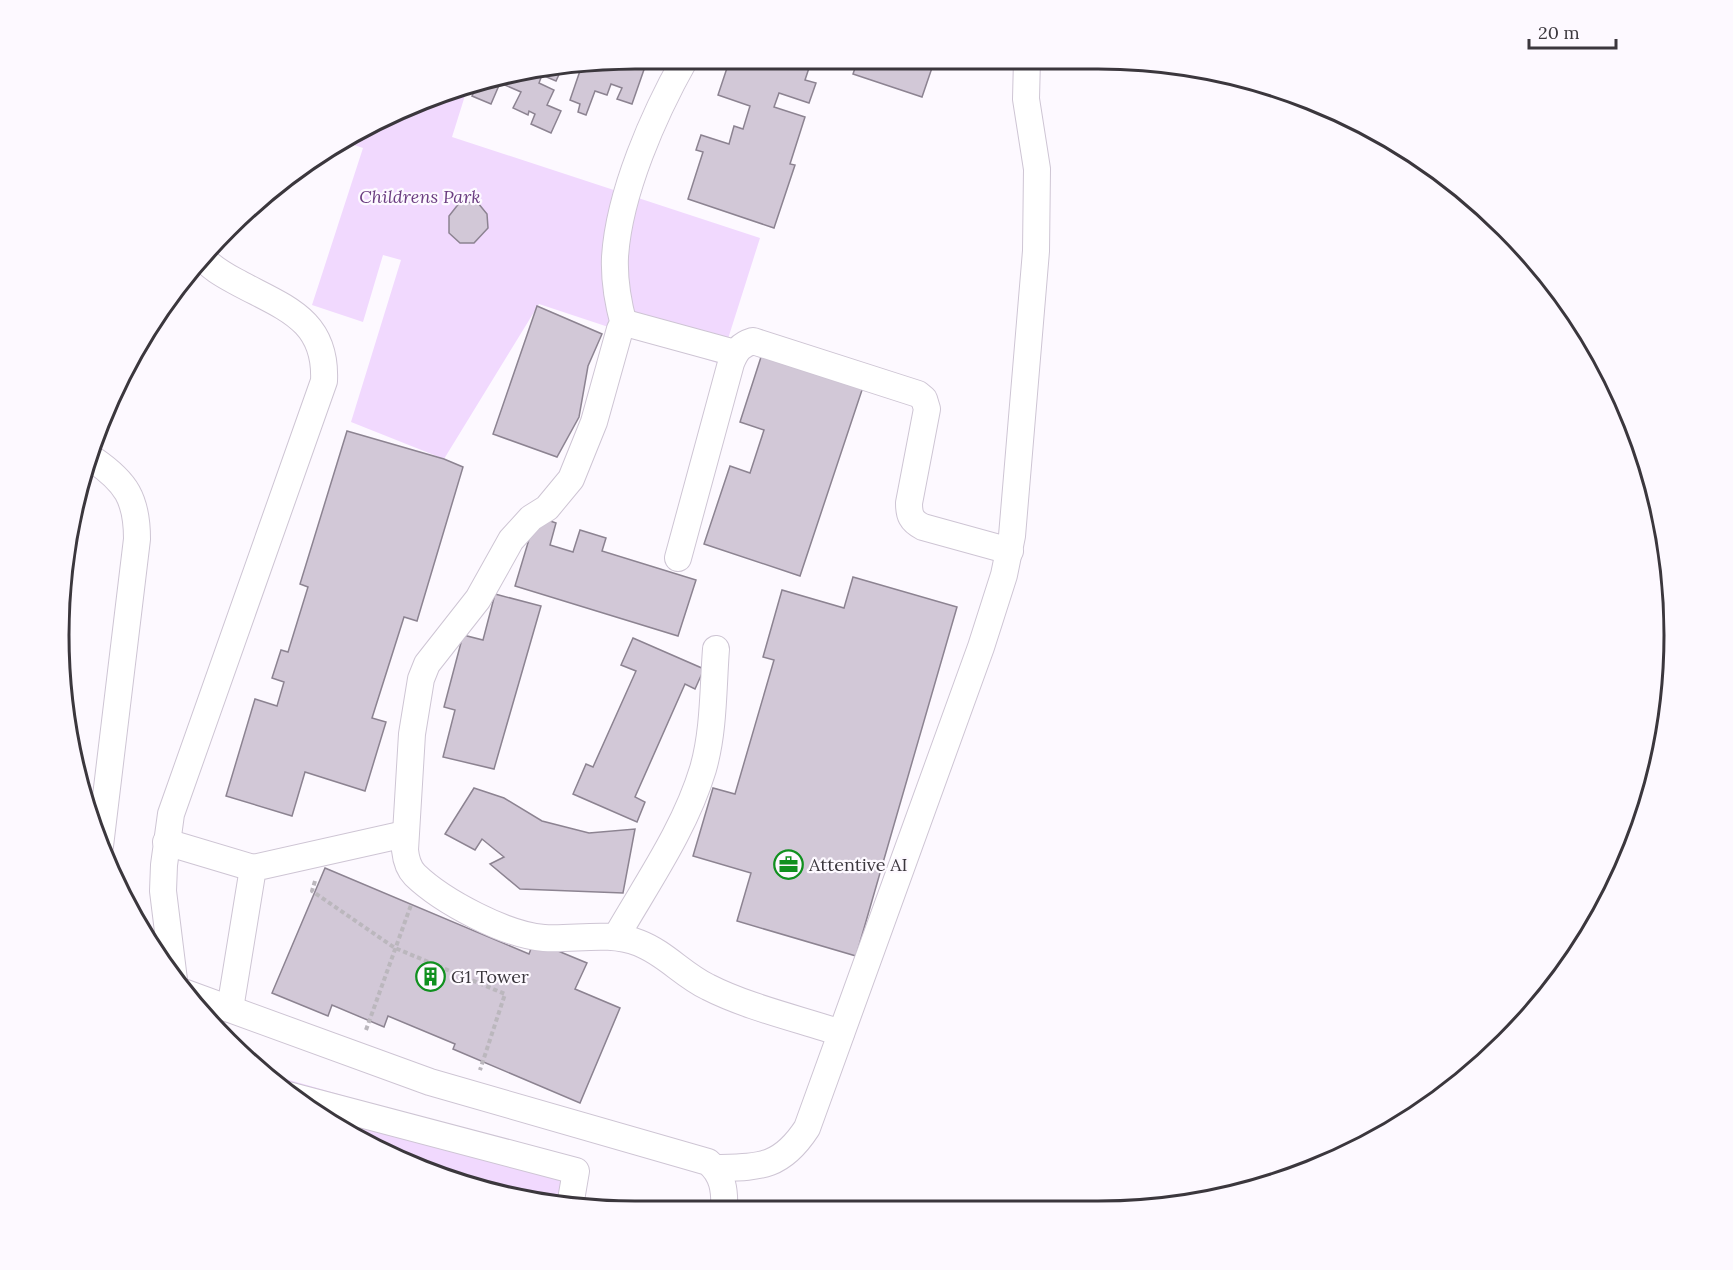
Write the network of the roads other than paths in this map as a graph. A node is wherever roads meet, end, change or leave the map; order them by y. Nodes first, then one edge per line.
1 (679, 69) edge
2 (1027, 69) edge
3 (208, 263) edge
4 (624, 325) junction
5 (735, 353) junction
6 (96, 462) edge
7 (1010, 551) junction
8 (678, 558) dead end
9 (716, 649) dead end
10 (102, 826) edge
11 (405, 834) junction
12 (166, 842) junction
13 (253, 868) junction
14 (616, 937) junction
15 (171, 960) edge
16 (201, 999) edge
17 (230, 1009) junction
18 (841, 1033) junction
19 (316, 1102) edge
20 (716, 1168) junction
21 (572, 1197) edge
22 (724, 1201) edge

1 - 4 street
2 - 7 street
3 - 12 street
4 - 5 street
4 - 11 street
5 - 7 street
5 - 8 street
6 - 10 street
7 - 18 street
9 - 14 street
11 - 13 street
11 - 14 street
12 - 13 street
12 - 15 street
13 - 17 street
14 - 18 street
16 - 17 street
17 - 20 street
18 - 20 street
19 - 21 street
20 - 22 street

